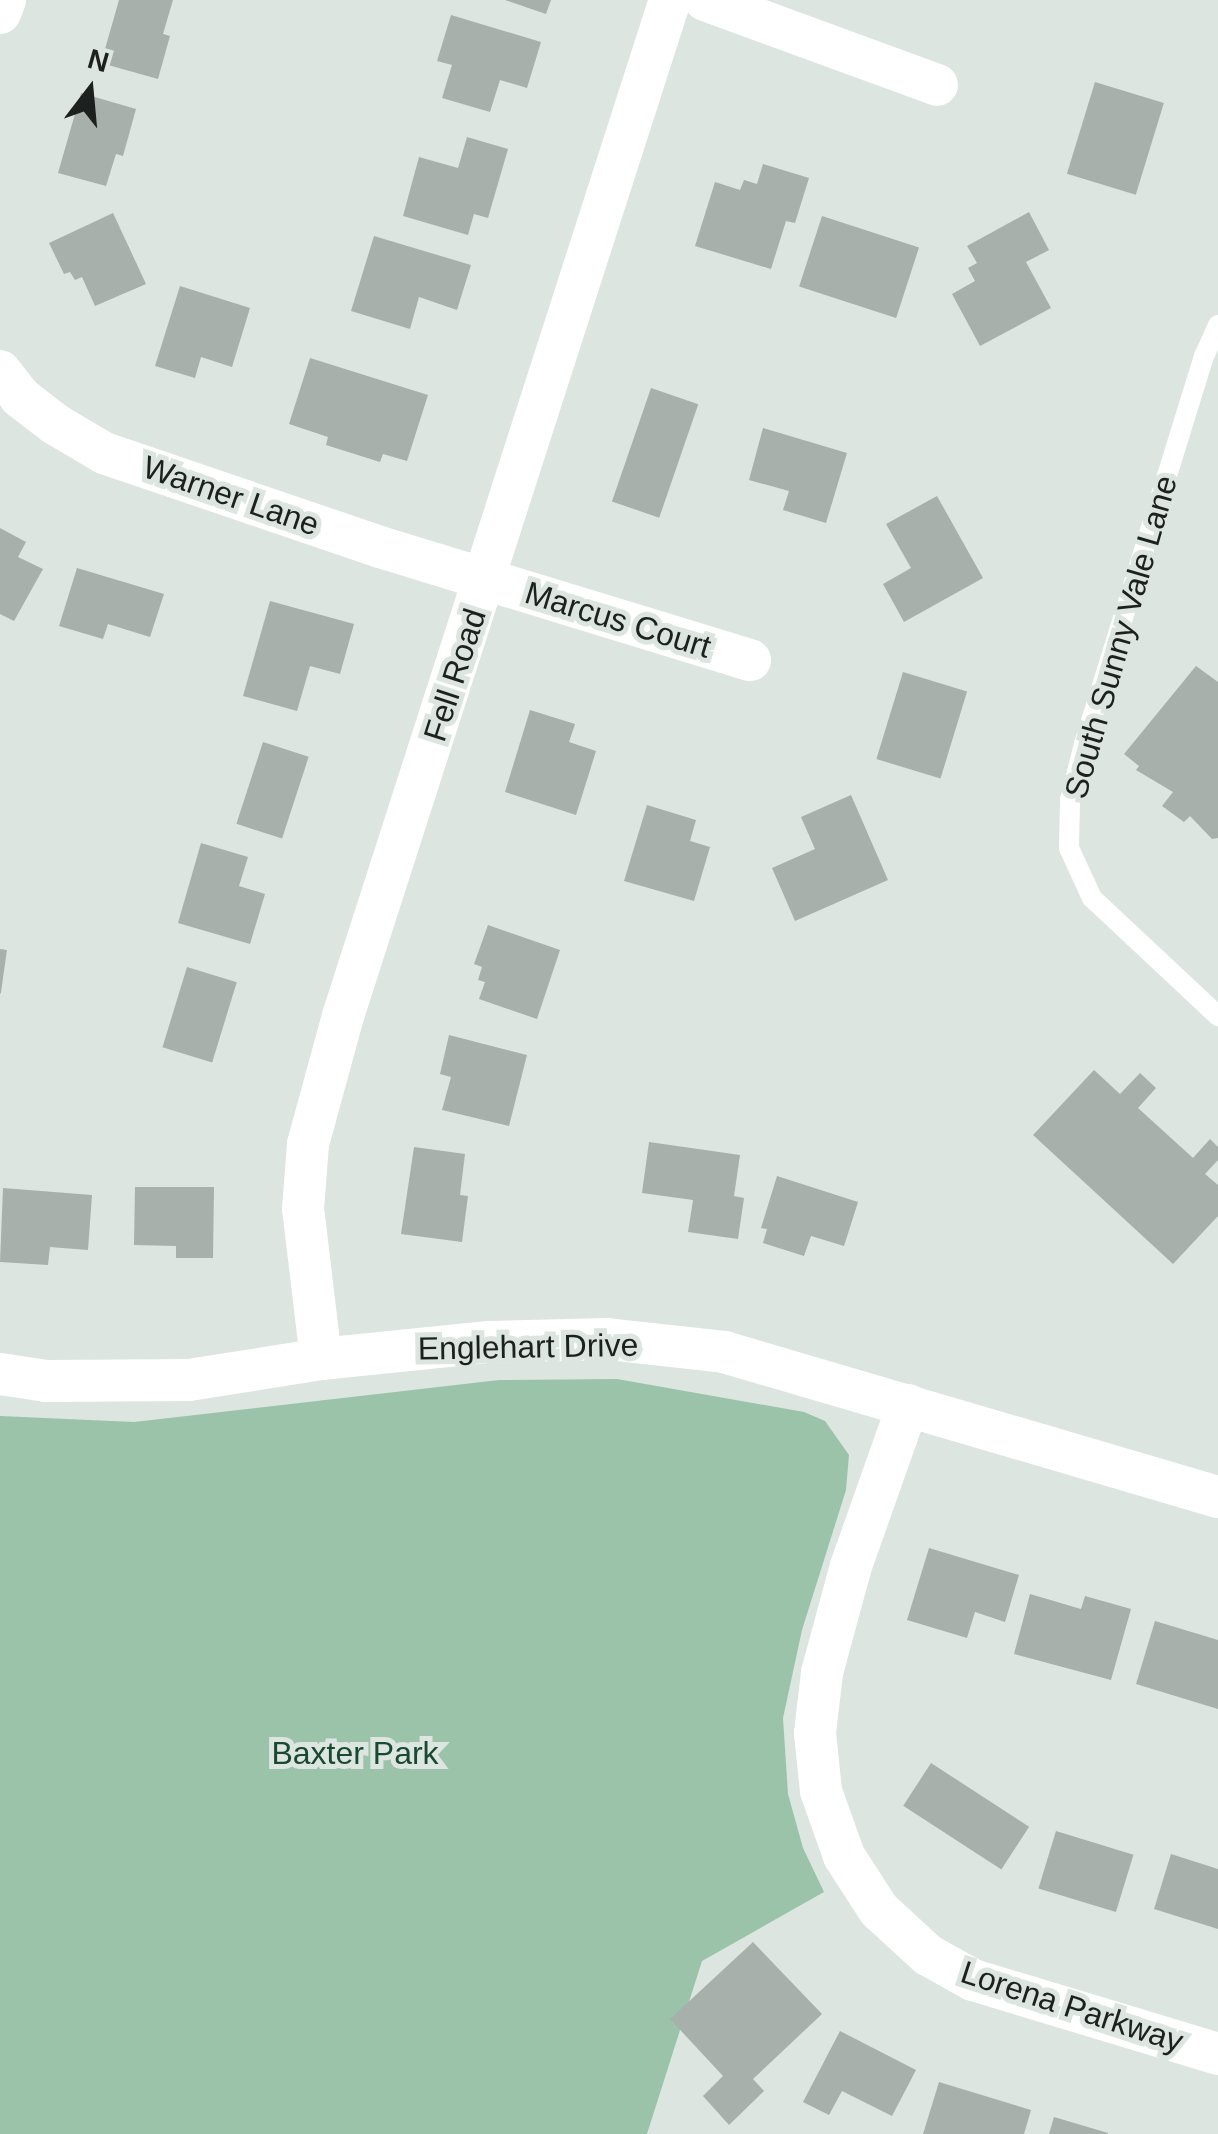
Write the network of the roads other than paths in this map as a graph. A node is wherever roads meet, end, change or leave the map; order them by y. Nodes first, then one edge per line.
1 (5, 0) edge
2 (670, 0) edge
3 (705, 0) edge
4 (0, 13) edge
5 (937, 86) dead end
6 (1218, 325) edge
7 (0, 372) edge
8 (486, 580) junction
9 (750, 660) dead end
10 (1218, 1016) edge
11 (321, 1359) junction
12 (0, 1374) edge
13 (908, 1405) junction
14 (1218, 1496) edge
15 (1218, 2054) edge

1 - 4 street
2 - 8 street, Fell Road
3 - 5 street
6 - 10 lane, South Sunny Vale Lane
7 - 8 street, Warner Lane
8 - 9 street, Marcus Court
8 - 11 street, Fell Road
11 - 12 street, Englehart Drive
11 - 13 street, Englehart Drive
13 - 14 street, Englehart Drive
13 - 15 street, Lorena Parkway

